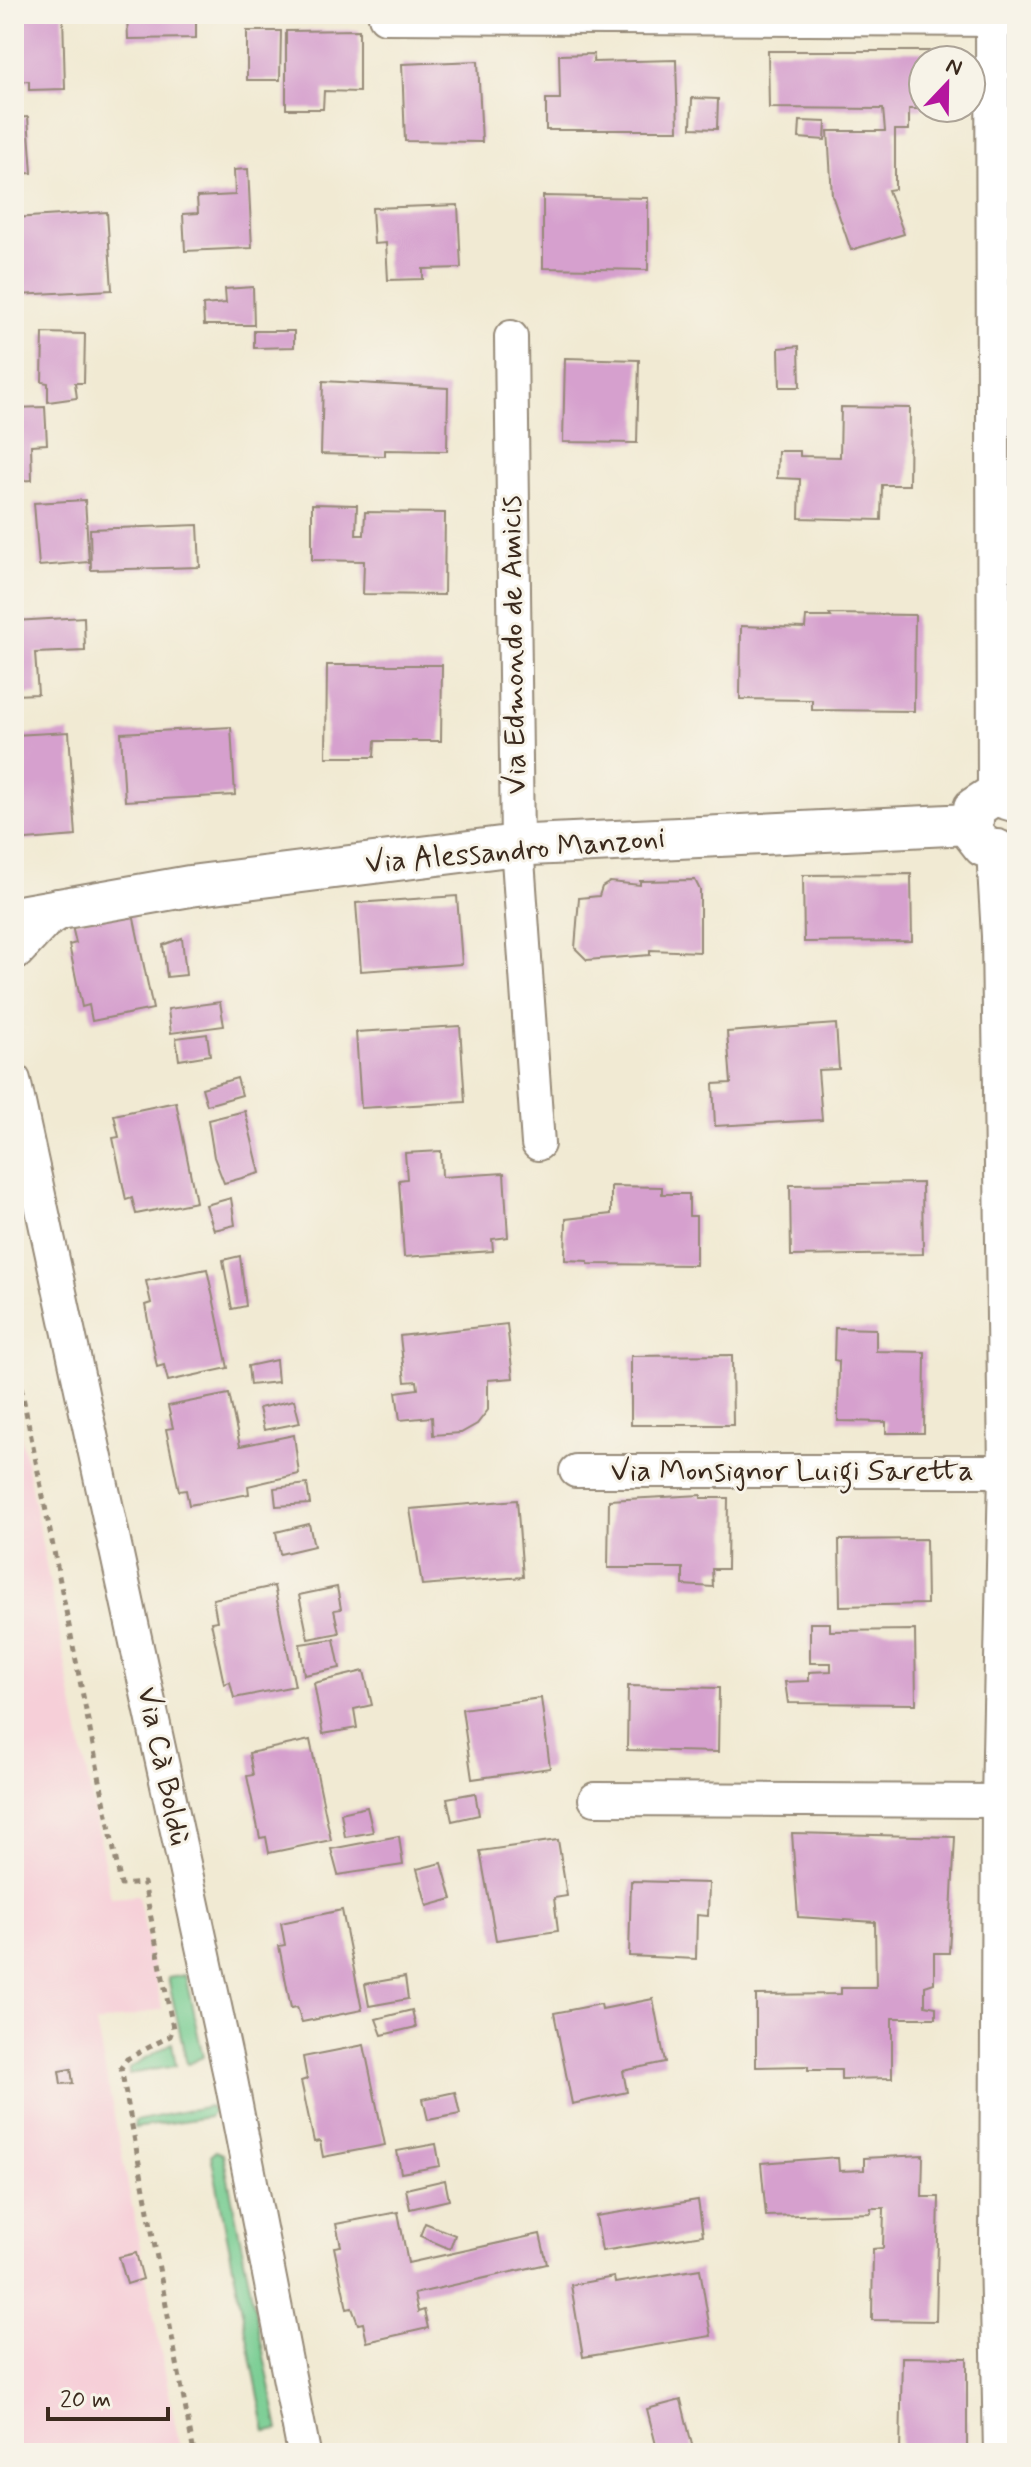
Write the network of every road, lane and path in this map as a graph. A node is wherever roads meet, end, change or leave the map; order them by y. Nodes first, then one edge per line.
1 (385, 17) dead end
2 (1000, 18) edge
3 (511, 337) dead end
4 (999, 823) edge
5 (517, 845) junction
6 (62, 907) junction
7 (14, 917) edge
8 (14, 950) edge
9 (14, 1080) edge
10 (538, 1144) dead end
11 (14, 1352) edge
12 (576, 1471) dead end
13 (1013, 1471) edge
14 (595, 1799) dead end
15 (1002, 1801) junction
16 (194, 2453) edge
17 (304, 2453) edge
18 (1004, 2453) edge

1 - 2 street, Via Monsignor Luigi Saretta
2 - 4 street, Via Monsignor Luigi Saretta
3 - 5 street, Via Edmondo de Amicis
4 - 5 street, Via Alessandro Manzoni
4 - 13 street, Via Monsignor Luigi Saretta
5 - 6 street, Via Alessandro Manzoni
5 - 10 street, Via Edmondo de Amicis
6 - 7 street, Via Alessandro Manzoni
6 - 8 street, Via Alessandro Manzoni
9 - 17 street, Via Cà Boldù
11 - 16 path
12 - 13 street, Via Monsignor Luigi Saretta
13 - 15 street, Via Monsignor Luigi Saretta
14 - 15 street
15 - 18 street, Via Monsignor Luigi Saretta

